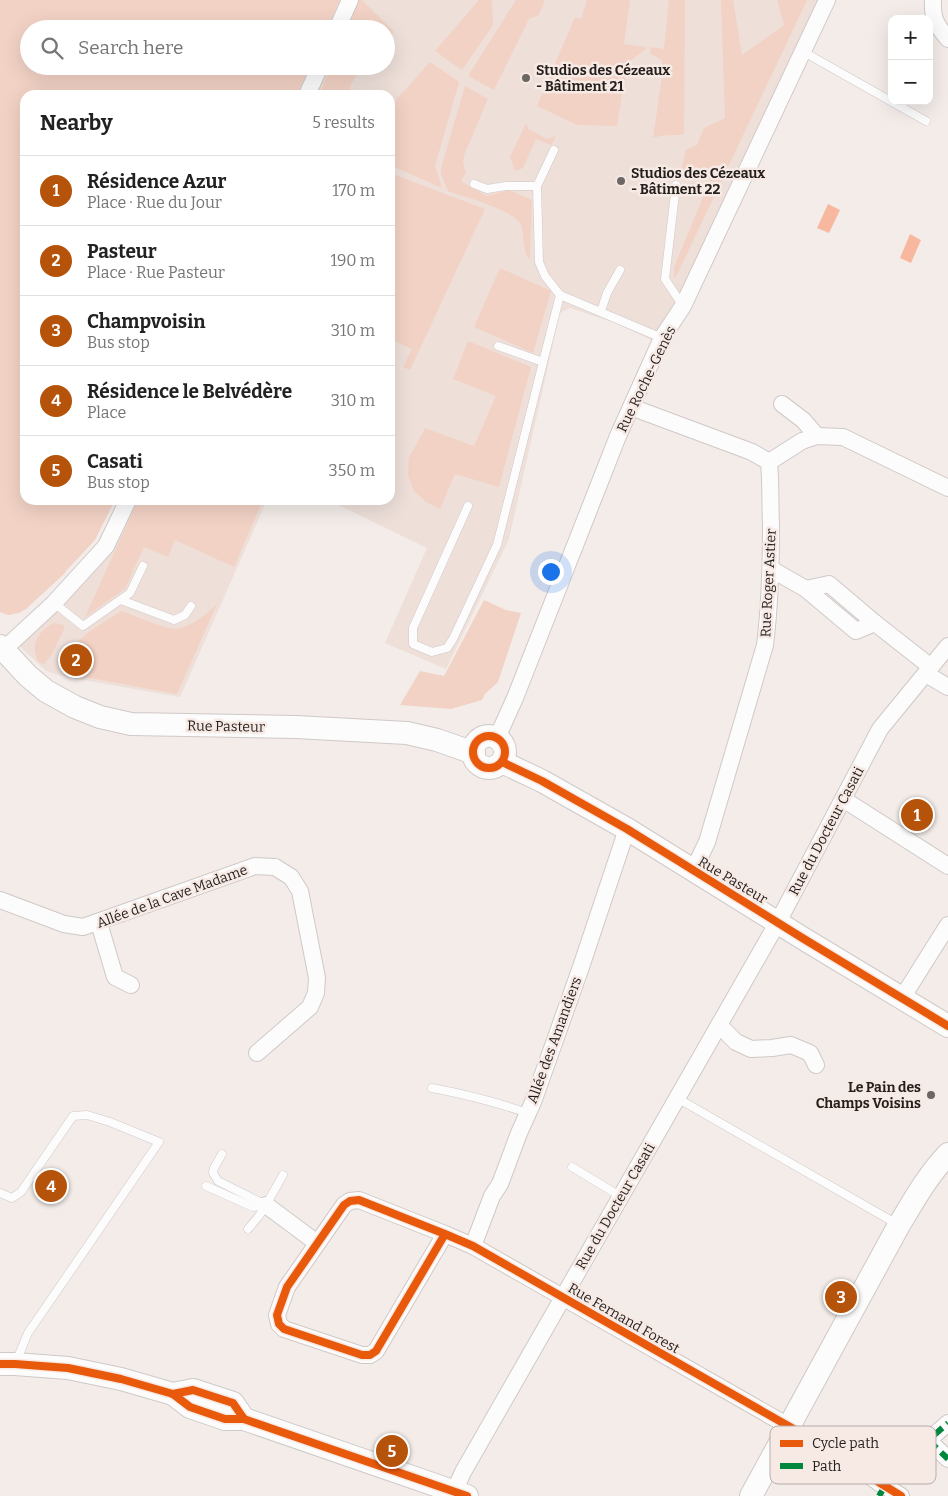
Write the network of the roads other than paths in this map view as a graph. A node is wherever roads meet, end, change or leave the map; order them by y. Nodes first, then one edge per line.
1 (350, 0) edge
2 (826, 0) edge
3 (933, 0) edge
4 (341, 20) edge
5 (948, 38) edge
6 (802, 51) junction
7 (316, 75) edge
8 (309, 90) edge
9 (926, 121) dead end
10 (554, 150) dead end
11 (474, 184) dead end
12 (676, 185) dead end
13 (536, 186) junction
14 (620, 270) dead end
15 (560, 295) junction
16 (683, 306) junction
17 (601, 312) junction
18 (662, 338) junction
19 (498, 346) dead end
20 (543, 362) junction
21 (782, 404) dead end
22 (631, 408) junction
23 (817, 436) junction
24 (768, 462) junction
25 (948, 488) edge
26 (126, 505) edge
27 (468, 506) dead end
28 (143, 566) dead end
29 (771, 568) junction
30 (121, 600) junction
31 (54, 603) junction
32 (191, 606) dead end
33 (948, 646) edge
34 (1, 649) edge
35 (928, 670) junction
36 (948, 687) edge
37 (497, 738) junction
38 (474, 753) junction
39 (502, 762) junction
40 (843, 799) junction
41 (627, 829) junction
42 (948, 866) edge
43 (693, 871) junction
44 (0, 900) edge
45 (99, 922) junction
46 (778, 922) junction
47 (948, 925) edge
48 (131, 985) dead end
49 (902, 998) junction
50 (719, 1025) junction
51 (948, 1026) edge
52 (257, 1053) dead end
53 (816, 1065) dead end
54 (432, 1088) dead end
55 (677, 1098) junction
56 (527, 1113) junction
57 (222, 1154) dead end
58 (948, 1154) edge
59 (572, 1168) dead end
60 (283, 1175) dead end
61 (206, 1186) dead end
62 (0, 1193) edge
63 (620, 1196) junction
64 (266, 1205) junction
65 (899, 1225) junction
66 (248, 1229) dead end
67 (445, 1234) junction
68 (318, 1243) junction
69 (473, 1246) junction
70 (562, 1298) junction
71 (7, 1364) edge
72 (948, 1423) edge
73 (788, 1426) edge
74 (791, 1426) edge
75 (936, 1433) edge
76 (936, 1448) edge
77 (948, 1460) edge
78 (770, 1462) edge
79 (881, 1488) edge
80 (458, 1495) edge
81 (751, 1496) edge
82 (901, 1496) edge

1 - 4 street
2 - 6 street, Rue Roche-Genès
3 - 5 street
6 - 9 lane
6 - 16 street, Rue Roche-Genès
7 - 8 street
10 - 13 lane
11 - 13 lane
12 - 16 lane
13 - 15 lane
14 - 17 lane
15 - 17 lane
15 - 20 lane
16 - 18 street, Rue Roche-Genès
17 - 18 lane
18 - 22 street, Rue Roche-Genès
19 - 20 lane
20 - 27 lane
21 - 23 street
22 - 24 street
22 - 37 street, Rue Roche-Genès
23 - 24 street
23 - 25 street
24 - 29 street, Rue Roger Astier
26 - 31 street
28 - 30 lane
29 - 35 street
29 - 43 street, Rue Roger Astier
30 - 31 lane
30 - 32 lane
31 - 34 street
33 - 35 street, Rue du Docteur Casati
34 - 38 main road, Rue Pasteur
35 - 36 street
35 - 40 street, Rue du Docteur Casati
37 - 38 main road
37 - 39 main road
38 - 39 main road
39 - 41 main road, Rue Pasteur
40 - 42 street
40 - 46 street, Rue du Docteur Casati
41 - 43 main road, Rue Pasteur
41 - 56 street, Allée des Amandiers
43 - 46 main road, Rue Pasteur
44 - 45 street, Allée de la Cave Madame
45 - 48 street
45 - 52 street, Allée de la Cave Madame
46 - 49 main road, Rue Pasteur
46 - 50 street, Rue du Docteur Casati
47 - 49 street
49 - 51 main road, Rue Pasteur
50 - 53 street
50 - 55 street, Rue du Docteur Casati
54 - 56 lane
55 - 63 street, Rue du Docteur Casati
55 - 65 lane
56 - 69 street, Allée des Amandiers
57 - 64 lane
58 - 65 main road
59 - 63 lane
60 - 64 lane
61 - 64 lane
62 - 71 lane
63 - 70 street, Rue du Docteur Casati
64 - 66 lane
64 - 68 street
65 - 74 main road
67 - 68 street, Rue Fernand Forest
67 - 68 street, Rue Fernand Forest
67 - 69 street, Rue Fernand Forest
69 - 70 street, Rue Fernand Forest
70 - 73 street, Rue Fernand Forest
70 - 80 street, Rue du Docteur Casati
71 - 80 main road
72 - 75 street
76 - 77 street
78 - 81 main road
79 - 82 street, Rue Fernand Forest

